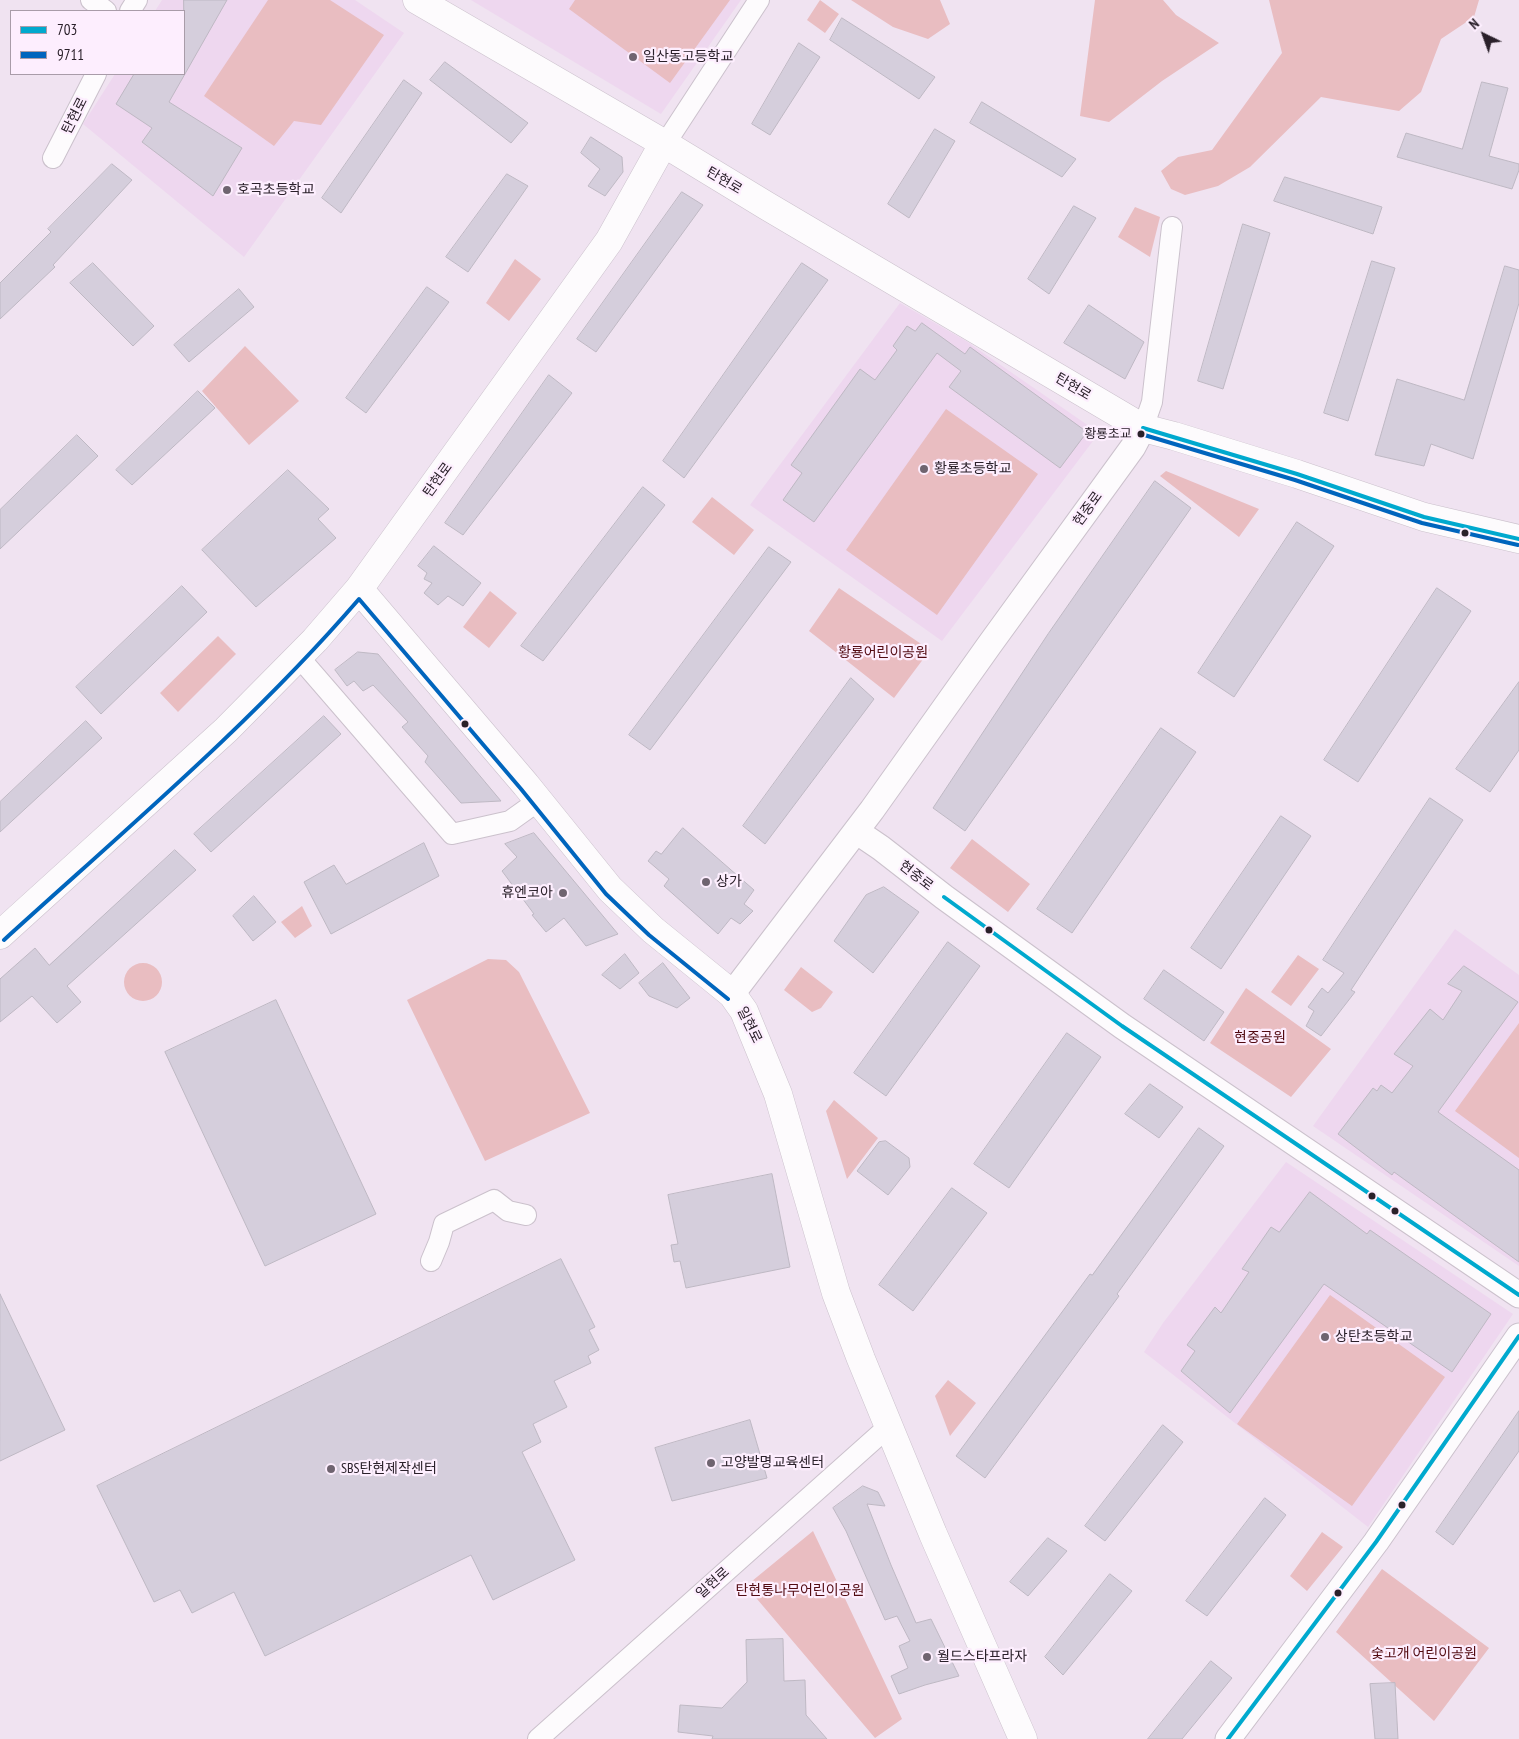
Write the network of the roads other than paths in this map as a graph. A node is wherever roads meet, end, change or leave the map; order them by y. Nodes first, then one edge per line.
1 (91, 0) edge
2 (417, 0) edge
3 (759, 0) edge
4 (105, 10) edge
5 (95, 75) edge
6 (665, 144) junction
7 (53, 158) dead end
8 (1172, 227) dead end
9 (1143, 428) junction
10 (1519, 539) edge
11 (359, 589) junction
12 (298, 656) junction
13 (538, 801) junction
14 (856, 831) junction
15 (0, 935) edge
16 (732, 994) junction
17 (526, 1215) dead end
18 (431, 1261) dead end
19 (1519, 1295) edge
20 (1519, 1336) edge
21 (888, 1427) junction
22 (538, 1739) edge
23 (1023, 1739) edge
24 (1228, 1739) edge

1 - 4 street
2 - 6 main road, 탄현로
3 - 6 street, 탄현로
5 - 7 street, 탄현로
6 - 9 main road, 탄현로
6 - 11 main road, 탄현로
8 - 9 street
9 - 10 main road, 탄현로
9 - 14 street, 현중로
11 - 12 main road
11 - 13 main road, 일현로
12 - 13 street
12 - 15 main road
13 - 16 main road, 일현로
14 - 16 street, 현중로
14 - 19 street, 현중로
16 - 21 main road, 일현로
17 - 18 street
20 - 24 street
21 - 22 street, 일현로
21 - 23 main road, 일현로

